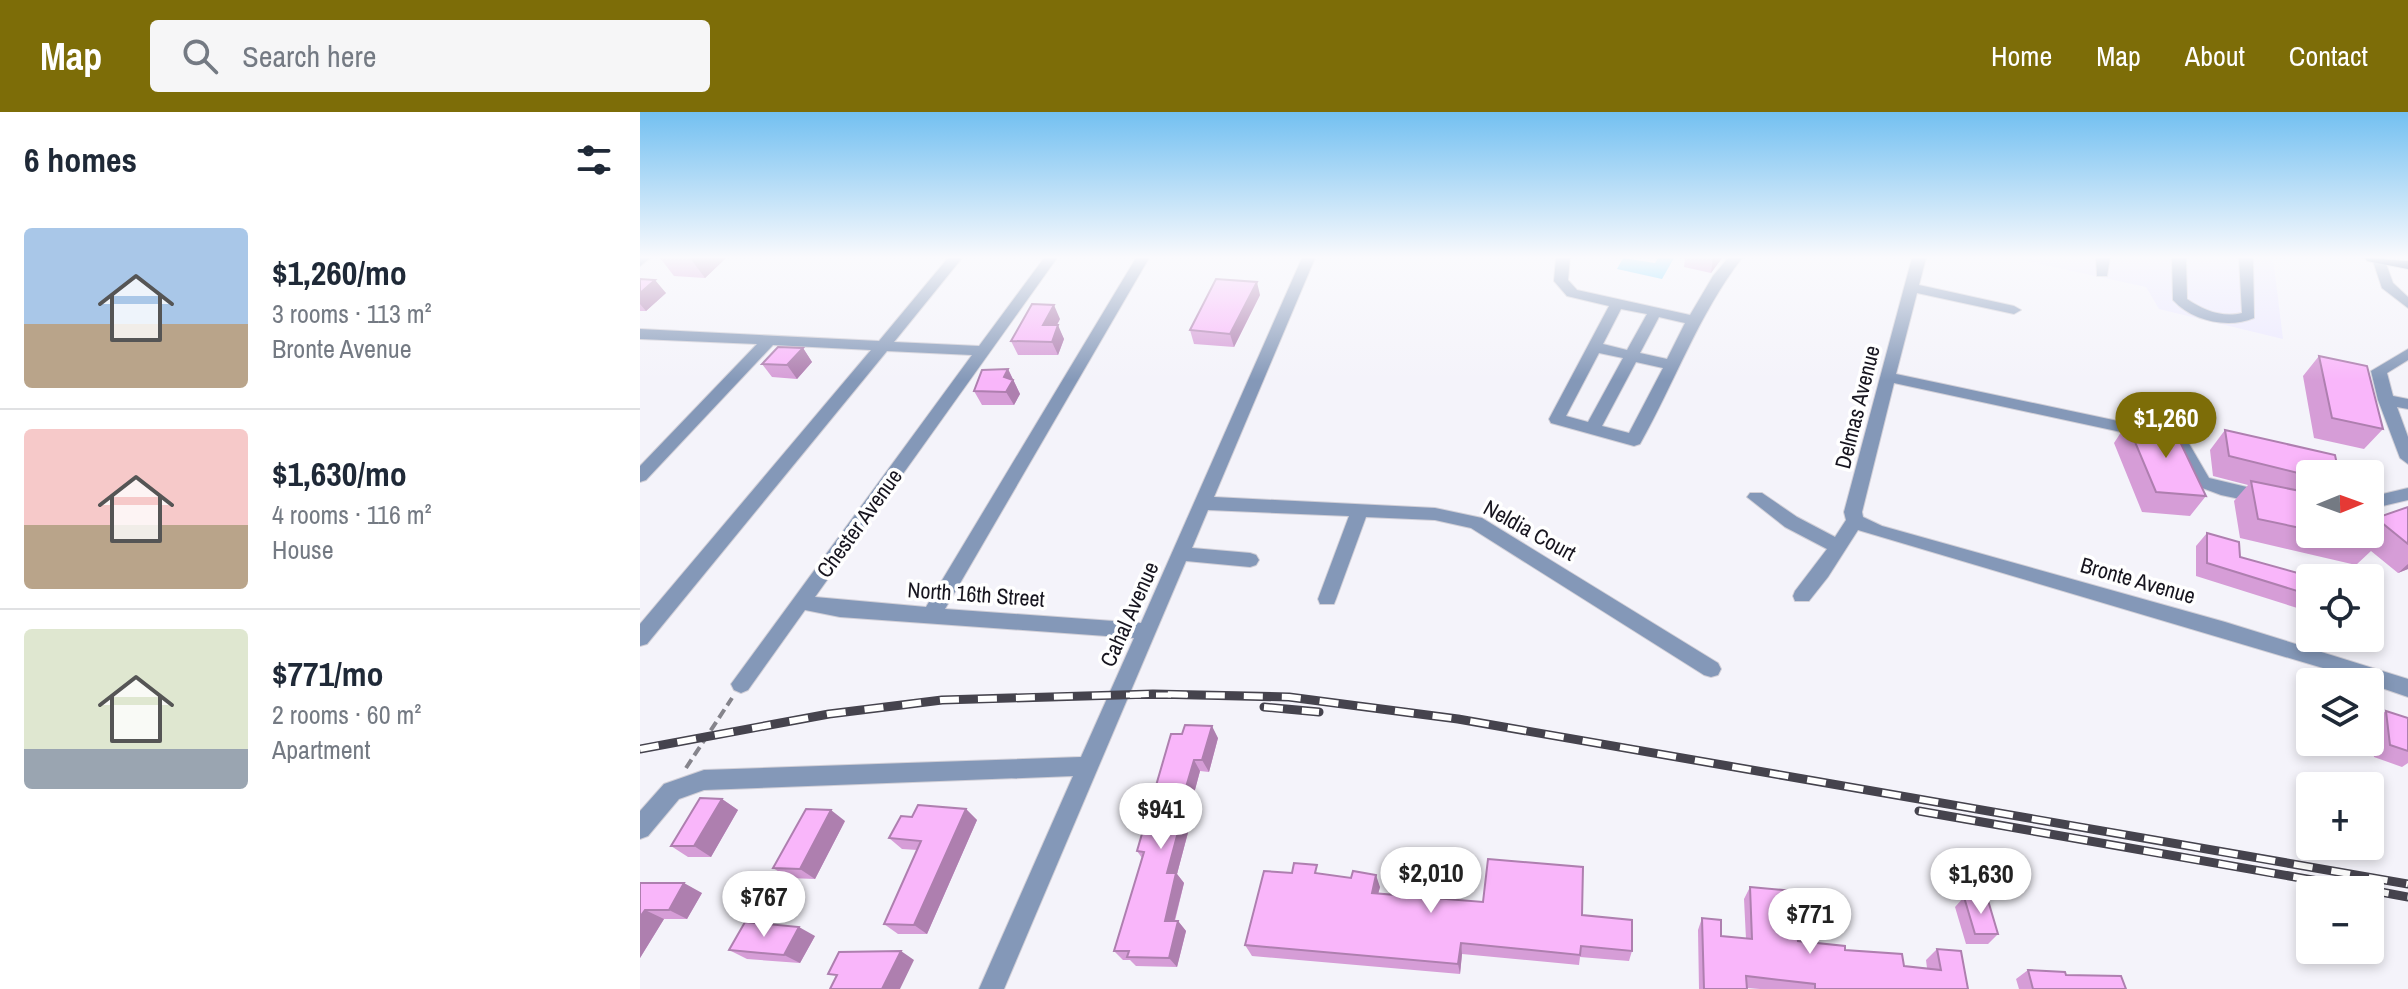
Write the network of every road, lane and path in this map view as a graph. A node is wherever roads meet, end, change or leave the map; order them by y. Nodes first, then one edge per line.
1 (923, 299) edge
2 (1022, 299) edge
3 (1119, 299) edge
4 (1291, 299) edge
5 (1596, 299) edge
6 (1706, 299) edge
7 (1908, 299) edge
8 (1964, 299) edge
9 (2180, 299) edge
10 (2248, 299) edge
11 (1617, 304) junction
12 (2014, 310) dead end
13 (1655, 312) junction
14 (1694, 320) junction
15 (640, 334) edge
16 (768, 342) junction
17 (885, 346) junction
18 (1594, 347) junction
19 (985, 351) junction
20 (1631, 356) junction
21 (2405, 359) edge
22 (1671, 365) junction
23 (1887, 377) junction
24 (2386, 400) junction
25 (2408, 404) edge
26 (1593, 428) junction
27 (2408, 458) edge
28 (640, 476) edge
29 (2408, 494) edge
30 (1756, 497) dead end
31 (2384, 500) edge
32 (1204, 503) junction
33 (2296, 505) edge
34 (1360, 511) junction
35 (1855, 521) junction
36 (1837, 546) junction
37 (1182, 554) junction
38 (1250, 560) dead end
39 (1802, 596) dead end
40 (1327, 599) dead end
41 (801, 602) junction
42 (931, 615) junction
43 (1147, 631) junction
44 (640, 638) edge
45 (1711, 669) dead end
46 (741, 684) joint
47 (2408, 688) edge
48 (1090, 766) junction
49 (672, 791) junction
50 (640, 828) edge
51 (991, 989) edge

1 - 17 street
2 - 19 street, Chester Avenue
3 - 42 street
4 - 32 street, Cahal Avenue
5 - 11 street
6 - 14 street
7 - 23 street, Delmas Avenue
8 - 12 street
9 - 10 street
11 - 13 street
11 - 18 street
13 - 14 street
13 - 20 street
14 - 22 street
15 - 16 street
16 - 17 street
16 - 28 street
17 - 19 street
17 - 44 street
18 - 20 street
18 - 26 street
19 - 41 street, Chester Avenue
20 - 22 street
20 - 26 street
21 - 24 street
22 - 26 street
23 - 33 street
23 - 35 street, Delmas Avenue
24 - 25 street
24 - 27 street
29 - 31 street
30 - 36 street
32 - 34 street, Neldia Court
32 - 37 street, Cahal Avenue
34 - 40 street
34 - 45 street, Neldia Court
35 - 36 street
35 - 47 street, Bronte Avenue
36 - 39 street
37 - 38 street
37 - 43 street, Cahal Avenue
41 - 42 street, North 16th Street
41 - 46 street, Chester Avenue
42 - 43 street, North 16th Street
43 - 48 street, Cahal Avenue
46 - 49 path
48 - 49 street
48 - 51 street, Cahal Avenue
49 - 50 street

